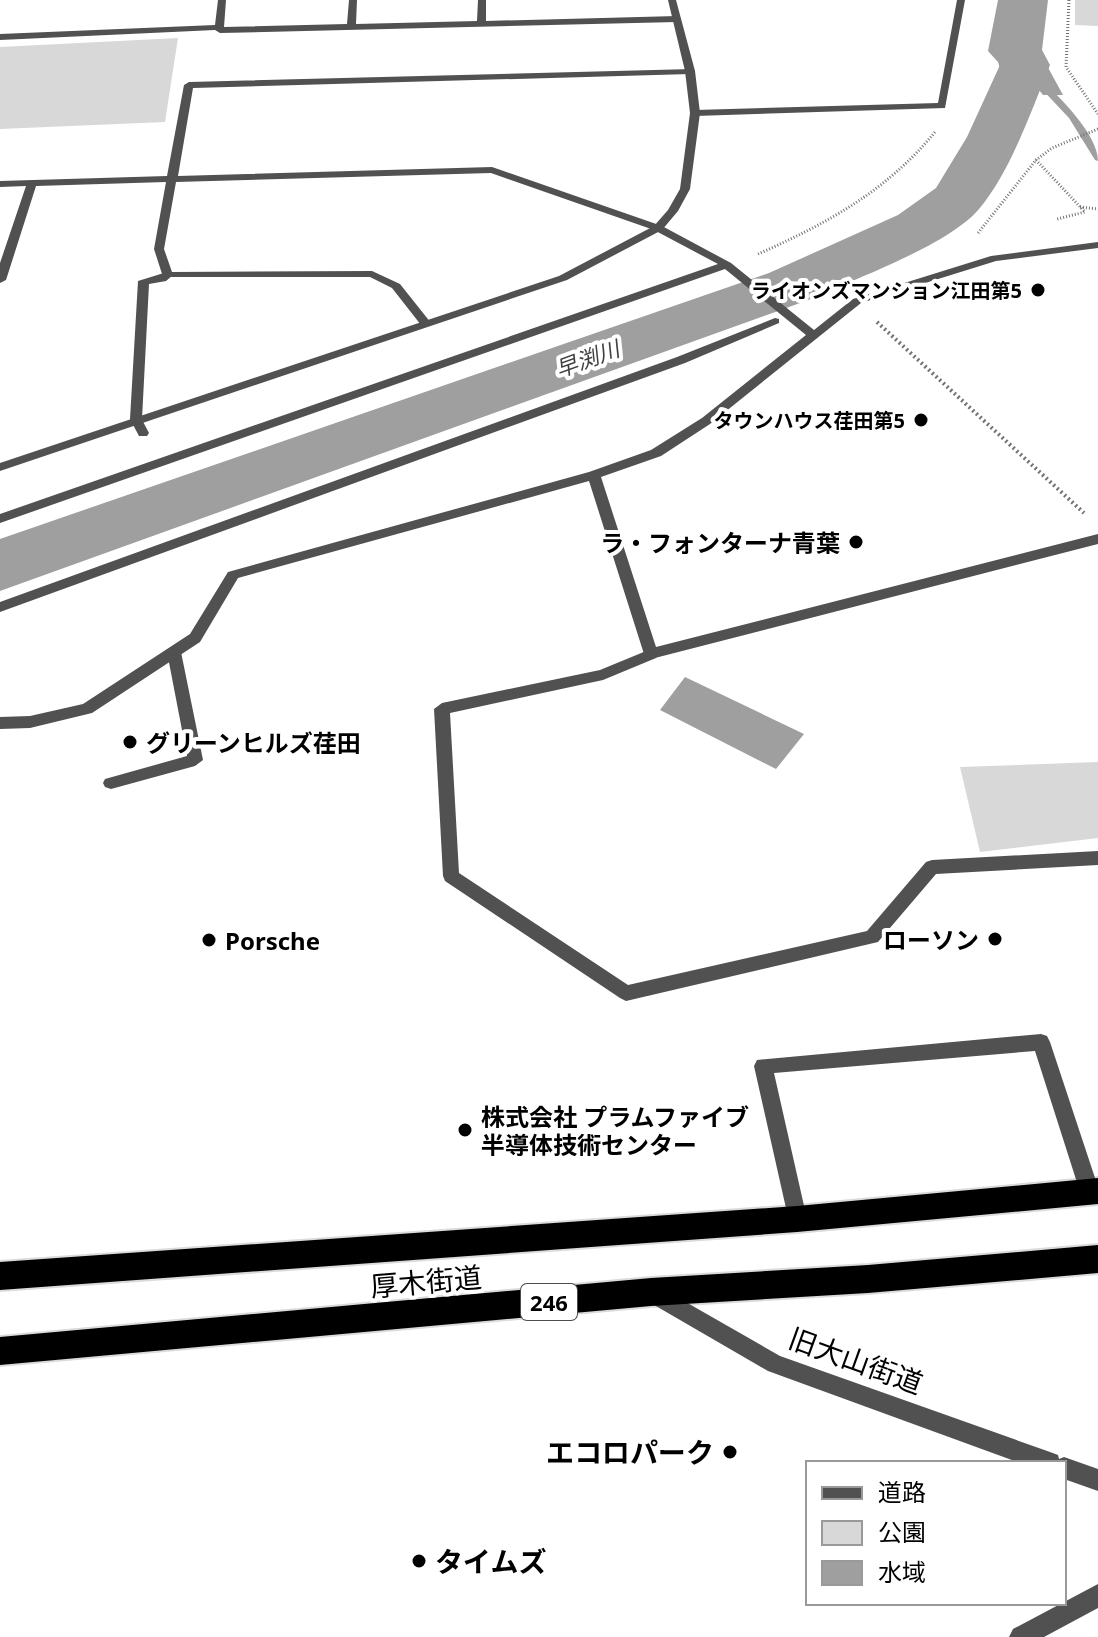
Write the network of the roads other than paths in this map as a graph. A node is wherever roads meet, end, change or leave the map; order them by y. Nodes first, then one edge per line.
1 (222, 0) edge
2 (353, 0) edge
3 (482, 0) edge
4 (672, 0) edge
5 (961, 0) edge
6 (677, 19) junction
7 (481, 25) junction
8 (219, 27) junction
9 (351, 27) junction
10 (0, 37) edge
11 (690, 71) junction
12 (695, 113) junction
13 (171, 180) junction
14 (32, 183) junction
15 (0, 184) edge
16 (658, 228) junction
17 (1098, 245) edge
18 (727, 265) junction
19 (167, 275) junction
20 (0, 280) edge
21 (775, 321) dead end
22 (425, 323) junction
23 (812, 334) junction
24 (136, 419) junction
25 (143, 433) dead end
26 (0, 467) edge
27 (594, 475) junction
28 (0, 519) edge
29 (1098, 539) edge
30 (0, 607) edge
31 (174, 652) junction
32 (651, 654) junction
33 (0, 723) edge
34 (111, 783) dead end
35 (1098, 858) edge
36 (1094, 1192) edge
37 (797, 1219) junction
38 (1098, 1259) edge
39 (0, 1276) edge
40 (651, 1292) junction
41 (0, 1351) edge
42 (1044, 1461) edge
43 (1066, 1469) edge
44 (1098, 1480) edge
45 (1098, 1595) edge
46 (1021, 1637) edge

1 - 8 street
2 - 9 street
3 - 7 street
4 - 6 street
5 - 12 street
6 - 7 street
6 - 11 street
7 - 9 street
8 - 9 street
8 - 10 street
11 - 12 street
11 - 13 street
12 - 16 street
13 - 14 street
13 - 16 street
13 - 19 street
14 - 15 street
14 - 20 street
16 - 18 street
16 - 22 street
17 - 23 street
18 - 23 street
18 - 28 street
19 - 22 street
19 - 24 street
21 - 30 street
22 - 24 street
23 - 27 street
24 - 25 street
24 - 26 street
27 - 31 street
27 - 32 street
29 - 32 street
31 - 33 street
31 - 34 street
32 - 35 street
36 - 37 highway, 厚木街道
36 - 37 street
37 - 39 highway, 厚木街道
38 - 40 highway, 厚木街道 / 246
40 - 41 highway, 厚木街道 / 246
40 - 42 street, 旧大山街道
43 - 44 street
45 - 46 street

